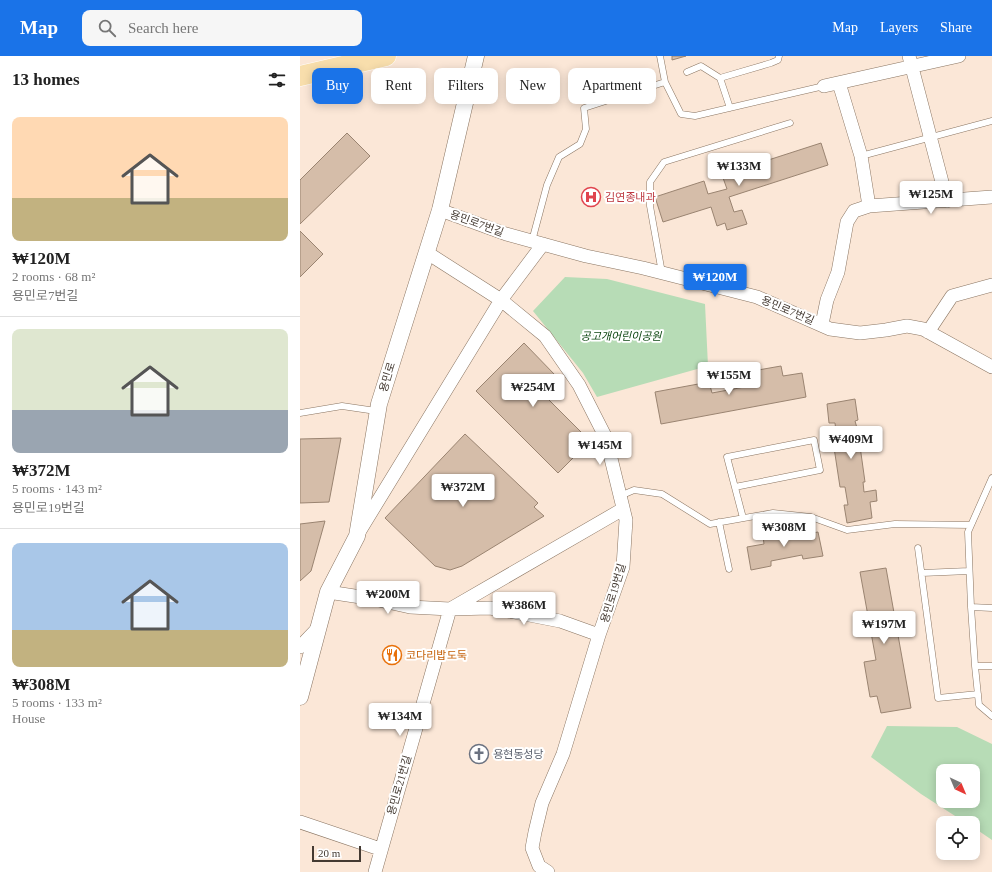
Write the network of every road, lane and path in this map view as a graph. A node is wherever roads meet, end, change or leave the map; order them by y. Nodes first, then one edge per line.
1 (386, 56) edge
2 (476, 56) edge
3 (660, 56) edge
4 (780, 56) edge
5 (959, 56) edge
6 (910, 61) edge
7 (687, 72) dead end
8 (300, 76) edge
9 (720, 78) junction
10 (665, 82) junction
11 (839, 83) junction
12 (824, 86) joint
13 (730, 108) junction
14 (992, 121) edge
15 (790, 123) dead end
16 (932, 138) junction
17 (861, 156) junction
18 (992, 197) edge
19 (947, 201) junction
20 (869, 206) junction
21 (440, 210) junction
22 (538, 242) junction
23 (426, 252) junction
24 (662, 272) junction
25 (992, 285) edge
26 (501, 300) junction
27 (822, 324) junction
28 (928, 332) junction
29 (992, 367) edge
30 (378, 411) junction
31 (300, 413) edge
32 (992, 478) edge
33 (735, 486) junction
34 (620, 496) junction
35 (623, 509) junction
36 (743, 518) junction
37 (719, 522) junction
38 (971, 525) junction
39 (357, 536) junction
40 (918, 548) dead end
41 (729, 569) dead end
42 (970, 570) junction
43 (922, 573) junction
44 (328, 592) junction
45 (971, 607) junction
46 (992, 608) edge
47 (450, 609) junction
48 (318, 628) junction
49 (599, 635) junction
50 (300, 647) edge
51 (975, 666) junction
52 (992, 666) edge
53 (978, 694) junction
54 (300, 696) edge
55 (992, 716) edge
56 (300, 822) edge
57 (380, 849) junction
58 (540, 870) edge
59 (375, 872) edge

1 - 8 main road
2 - 21 street, 용민로
3 - 10 lane
4 - 9 lane
5 - 6 street
6 - 11 street
6 - 16 street
7 - 9 lane
9 - 13 lane
10 - 13 lane
10 - 22 lane
11 - 12 street
11 - 17 street
12 - 13 lane
14 - 16 lane
15 - 24 lane
16 - 17 lane
16 - 19 street
17 - 20 street
18 - 19 street
19 - 20 street
20 - 27 street
21 - 22 street, 용민로7번길
21 - 23 street, 용민로
22 - 24 street, 용민로7번길
22 - 26 street
23 - 26 street, 용민로19번길
23 - 30 street, 용민로
24 - 27 street, 용민로7번길
25 - 28 street
26 - 34 street, 용민로19번길
26 - 39 street
27 - 28 street, 용민로7번길
28 - 29 street, 용민로7번길
30 - 31 lane
30 - 39 street, 용민로
32 - 38 lane
33 - 33 lane
33 - 36 lane
34 - 35 street, 용민로19번길
34 - 37 lane
35 - 47 street
35 - 49 street, 용민로19번길
36 - 37 lane
36 - 38 lane
37 - 41 lane
38 - 42 lane
39 - 44 street, 용민로
40 - 43 lane
42 - 43 lane
42 - 45 lane
43 - 53 lane
44 - 47 street
44 - 48 street, 용민로
45 - 46 lane
45 - 51 lane
47 - 49 street
47 - 57 street, 용민로21번길
48 - 50 street
48 - 54 street, 용민로
49 - 58 street, 용민로19번길
51 - 52 lane
51 - 53 lane
53 - 55 lane
56 - 57 street
57 - 59 street, 용민로21번길

